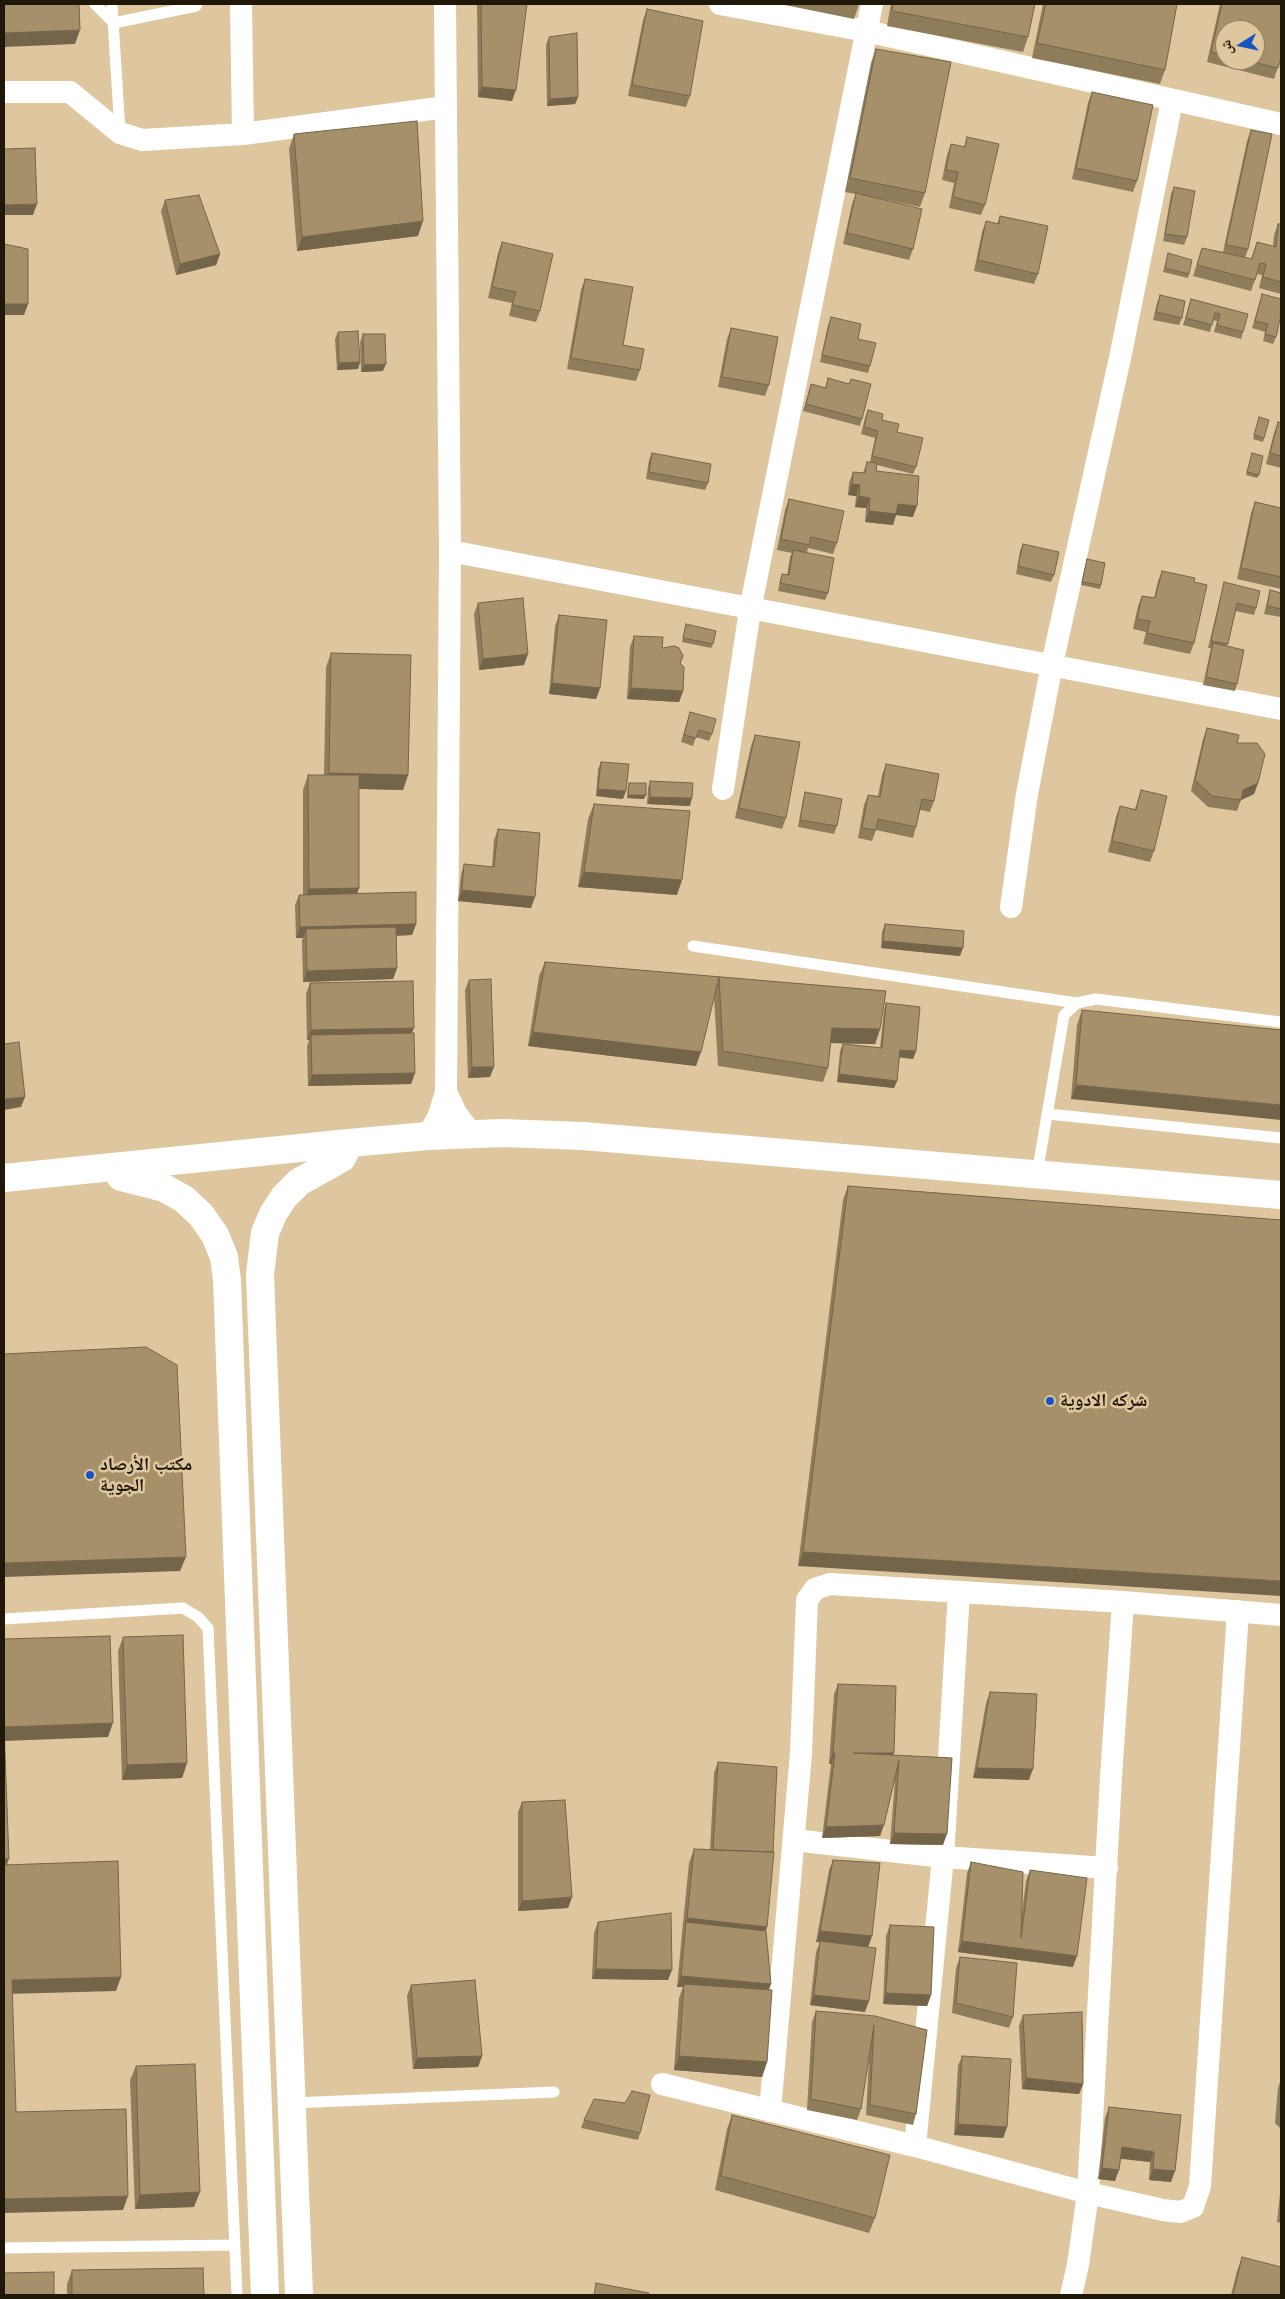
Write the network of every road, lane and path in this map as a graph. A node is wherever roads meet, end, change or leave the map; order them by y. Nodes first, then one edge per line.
1 (95, 4) edge
2 (112, 4) edge
3 (197, 4) edge
4 (241, 4) edge
5 (445, 4) edge
6 (720, 4) edge
7 (872, 4) edge
8 (114, 22) junction
9 (866, 31) junction
10 (4, 92) edge
11 (1172, 101) junction
12 (446, 107) junction
13 (1281, 124) edge
14 (120, 133) junction
15 (244, 134) junction
16 (450, 551) junction
17 (750, 610) junction
18 (1052, 664) junction
19 (1281, 709) edge
20 (722, 789) dead end
21 (1011, 907) dead end
22 (693, 946) dead end
23 (1077, 1003) junction
24 (1281, 1022) edge
25 (446, 1092) junction
26 (1048, 1114) junction
27 (471, 1133) junction
28 (428, 1136) junction
29 (1281, 1138) edge
30 (349, 1143) junction
31 (115, 1167) junction
32 (1037, 1174) junction
33 (4, 1178) edge
34 (1281, 1195) edge
35 (959, 1592) junction
36 (1123, 1602) junction
37 (1238, 1611) junction
38 (1281, 1615) edge
39 (4, 1619) edge
40 (794, 1840) junction
41 (943, 1857) junction
42 (1107, 1868) junction
43 (662, 2084) dead end
44 (554, 2092) dead end
45 (770, 2111) junction
46 (292, 2114) junction
47 (259, 2126) junction
48 (915, 2146) junction
49 (1088, 2193) junction
50 (235, 2245) junction
51 (4, 2248) edge
52 (237, 2295) edge
53 (266, 2295) edge
54 (299, 2295) edge
55 (1071, 2295) edge

1 - 8 lane
2 - 8 lane
3 - 8 lane
4 - 15 street
5 - 12 street
6 - 9 street
7 - 9 street
8 - 14 lane
9 - 11 street
9 - 17 street
10 - 14 street
11 - 13 street
11 - 18 street
12 - 15 street
12 - 16 street
14 - 15 street
16 - 17 street
16 - 25 street
17 - 18 street
17 - 20 street
18 - 19 street
18 - 21 street
22 - 23 lane
23 - 24 lane
23 - 26 lane
25 - 27 street
25 - 28 street
26 - 29 lane
26 - 32 lane
27 - 28 main road
27 - 32 main road
28 - 30 main road
30 - 31 main road
30 - 46 main road
31 - 33 main road
31 - 47 main road
32 - 34 main road
35 - 36 street
35 - 40 street
35 - 41 street
36 - 37 street
36 - 42 street
37 - 38 street
37 - 49 street
39 - 50 lane
40 - 41 street
40 - 45 street
41 - 42 street
41 - 48 street
42 - 49 street
43 - 45 street
44 - 46 lane
45 - 48 street
46 - 47 main road
46 - 54 main road
47 - 53 main road
48 - 49 street
49 - 55 street
50 - 51 lane
50 - 52 lane

